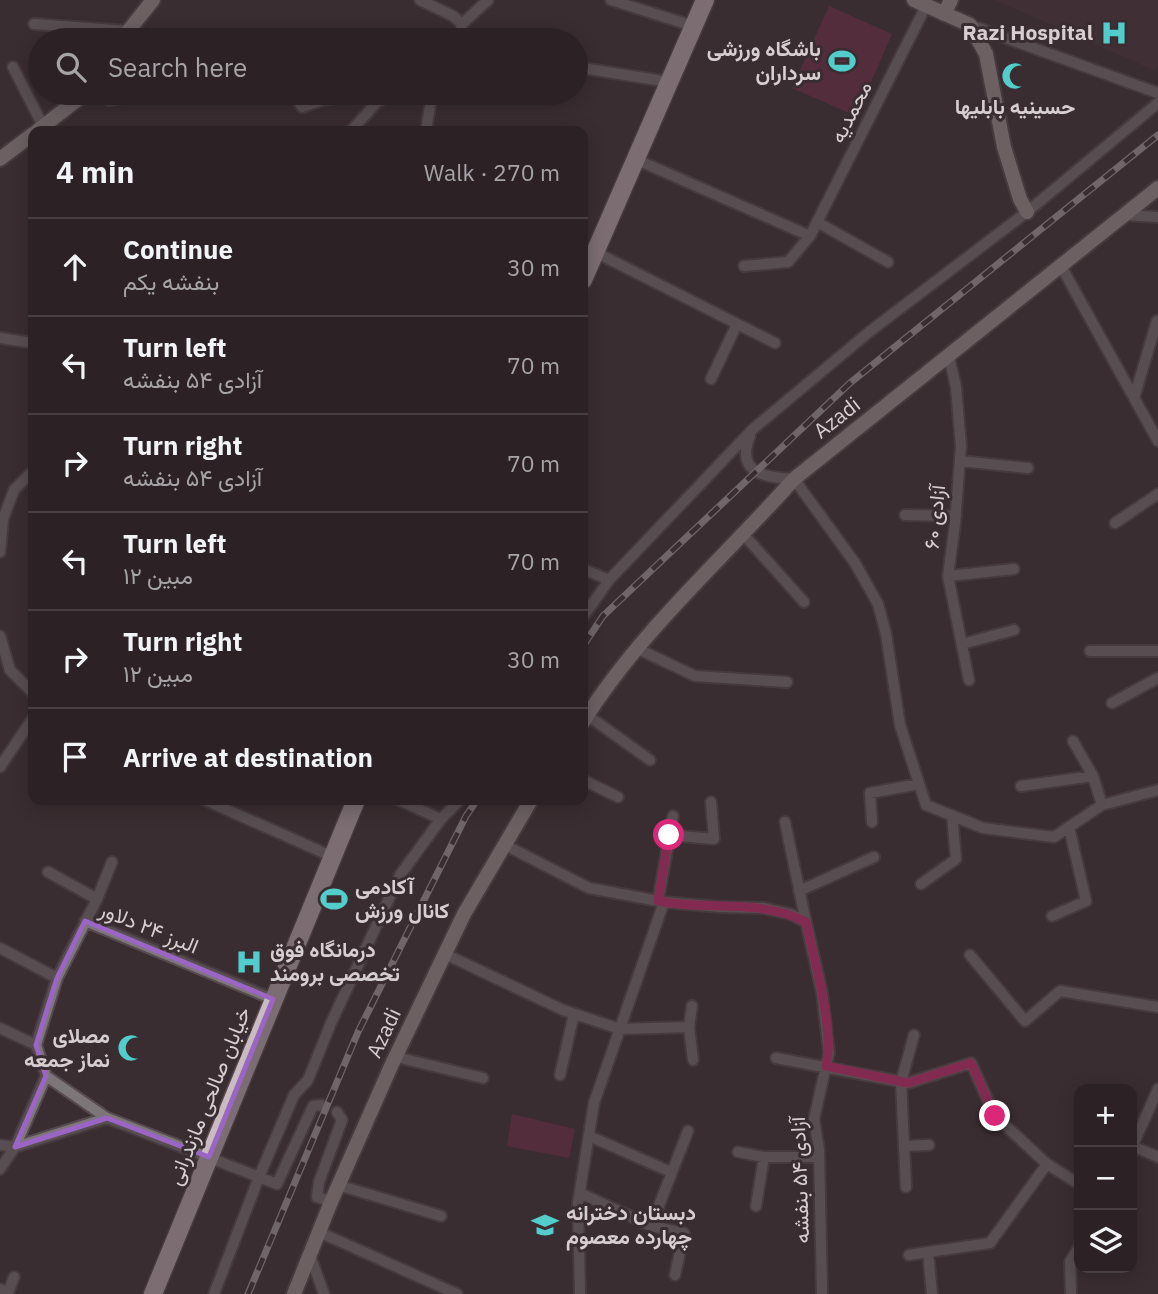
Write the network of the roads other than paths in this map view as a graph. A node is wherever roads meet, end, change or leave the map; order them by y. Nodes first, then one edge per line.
1 (153, 0) edge
2 (420, 0) edge
3 (488, 0) edge
4 (611, 0) edge
5 (705, 0) edge
6 (951, 0) edge
7 (920, 3) edge
8 (944, 14) junction
9 (34, 24) dead end
10 (462, 24) junction
11 (970, 25) junction
12 (693, 26) junction
13 (67, 28) edge
14 (130, 28) edge
15 (461, 28) edge
16 (13, 67) dead end
17 (588, 69) edge
18 (669, 82) junction
19 (1158, 93) edge
20 (1158, 103) edge
21 (71, 105) edge
22 (374, 105) edge
23 (430, 105) edge
24 (36, 126) edge
25 (44, 126) edge
26 (355, 126) edge
27 (427, 126) edge
28 (28, 138) edge
29 (0, 159) edge
30 (635, 159) junction
31 (1158, 188) edge
32 (1027, 212) junction
33 (1124, 215) junction
34 (1158, 217) edge
35 (817, 222) junction
36 (810, 236) junction
37 (589, 252) edge
38 (888, 262) dead end
39 (744, 266) dead end
40 (1061, 266) junction
41 (1157, 321) edge
42 (737, 324) junction
43 (0, 338) edge
44 (28, 342) edge
45 (775, 343) dead end
46 (948, 357) junction
47 (710, 379) dead end
48 (1134, 398) junction
49 (753, 429) junction
50 (1155, 431) edge
51 (1158, 441) edge
52 (960, 461) junction
53 (1028, 468) dead end
54 (28, 476) edge
55 (794, 479) junction
56 (0, 490) edge
57 (13, 490) junction
58 (1158, 494) edge
59 (905, 515) dead end
60 (956, 516) junction
61 (1115, 523) dead end
62 (744, 535) junction
63 (1, 547) edge
64 (1014, 569) dead end
65 (588, 571) edge
66 (948, 576) junction
67 (610, 580) junction
68 (804, 601) dead end
69 (588, 610) edge
70 (1014, 630) dead end
71 (0, 636) edge
72 (962, 644) junction
73 (638, 649) junction
74 (1090, 651) dead end
75 (1158, 651) edge
76 (1158, 678) edge
77 (969, 680) dead end
78 (787, 682) dead end
79 (28, 688) edge
80 (1112, 702) dead end
81 (588, 713) edge
82 (588, 720) edge
83 (28, 725) edge
84 (1073, 741) dead end
85 (650, 760) dead end
86 (0, 767) edge
87 (1093, 776) junction
88 (588, 782) edge
89 (919, 784) junction
90 (1021, 786) dead end
91 (1158, 790) edge
92 (618, 797) dead end
93 (711, 802) dead end
94 (216, 805) edge
95 (354, 805) edge
96 (409, 805) edge
97 (455, 805) edge
98 (528, 805) edge
99 (1102, 805) junction
100 (952, 815) junction
101 (673, 816) dead end
102 (441, 819) junction
103 (785, 822) dead end
104 (872, 822) dead end
105 (1069, 827) junction
106 (669, 835) junction
107 (505, 845) junction
108 (331, 856) junction
109 (874, 857) dead end
110 (112, 862) dead end
111 (48, 872) dead end
112 (921, 884) dead end
113 (799, 891) junction
114 (97, 900) junction
115 (661, 901) junction
116 (1052, 916) dead end
117 (85, 921) junction
118 (806, 922) junction
119 (0, 948) edge
120 (445, 954) junction
121 (970, 956) dead end
122 (57, 978) junction
123 (273, 999) junction
124 (692, 1006) dead end
125 (1158, 1007) edge
126 (574, 1014) junction
127 (689, 1027) junction
128 (0, 1028) edge
129 (620, 1029) junction
130 (914, 1035) dead end
131 (36, 1045) junction
132 (396, 1056) junction
133 (776, 1058) dead end
134 (693, 1060) dead end
135 (826, 1066) junction
136 (559, 1075) dead end
137 (46, 1076) junction
138 (483, 1079) dead end
139 (901, 1082) junction
140 (1158, 1089) edge
141 (321, 1104) dead end
142 (337, 1112) dead end
143 (107, 1118) junction
144 (688, 1131) dead end
145 (1137, 1135) edge
146 (589, 1136) junction
147 (0, 1144) edge
148 (929, 1145) dead end
149 (904, 1146) junction
150 (16, 1147) junction
151 (1134, 1147) edge
152 (738, 1152) dead end
153 (209, 1157) junction
154 (764, 1157) junction
155 (819, 1157) junction
156 (1158, 1157) edge
157 (1047, 1164) junction
158 (0, 1169) edge
159 (671, 1172) junction
160 (259, 1177) junction
161 (1074, 1181) edge
162 (338, 1185) junction
163 (906, 1186) dead end
164 (580, 1193) junction
165 (331, 1202) junction
166 (755, 1206) dead end
167 (441, 1216) dead end
168 (650, 1226) junction
169 (319, 1232) junction
170 (928, 1252) junction
171 (310, 1255) junction
172 (909, 1255) dead end
173 (1074, 1255) edge
174 (675, 1275) dead end
175 (14, 1277) dead end
176 (0, 1289) edge
177 (1071, 1291) edge
178 (153, 1294) edge
179 (214, 1294) edge
180 (294, 1294) edge
181 (324, 1294) edge
182 (457, 1294) edge
183 (580, 1294) edge
184 (822, 1294) edge
185 (932, 1294) edge
186 (1059, 1294) edge

1 - 14 main road
2 - 10 street
3 - 10 street
4 - 12 street
5 - 12 main road
6 - 8 main road
7 - 8 main road
7 - 35 street, محمدیه
8 - 11 main road
9 - 13 street
10 - 15 street
11 - 19 street
11 - 32 main road
12 - 18 main road
16 - 24 street
17 - 18 street
18 - 30 main road
20 - 32 street
21 - 25 main road
22 - 26 street
23 - 27 street
28 - 29 main road
30 - 36 street
30 - 37 main road
31 - 33 main road, Azadi
32 - 49 street
33 - 34 street
33 - 40 main road, Azadi
35 - 36 street, محمدیه
35 - 38 street
36 - 39 street, محمدیه
37 - 42 street
40 - 46 main road, Azadi
40 - 48 street
41 - 48 street
42 - 45 street
42 - 47 street
43 - 44 street
46 - 52 street, آزادی ۶۰
46 - 55 main road, Azadi
48 - 50 street
49 - 55 street
49 - 67 street
50 - 51 street
52 - 53 street
52 - 60 street, آزادی ۶۰
54 - 57 street
55 - 62 main road, Azadi
55 - 89 street
56 - 57 street
57 - 63 street
58 - 61 street
59 - 60 street
60 - 66 street, آزادی ۶۰
62 - 68 street
62 - 73 main road, Azadi
64 - 66 street
65 - 67 street
66 - 72 street, آزادی ۶۰
67 - 69 street
70 - 72 street
71 - 79 street
72 - 77 street, آزادی ۶۰
73 - 78 street
73 - 81 main road, Azadi
74 - 75 street
76 - 80 street
82 - 85 street
83 - 86 street
84 - 87 street
87 - 90 street
87 - 99 street
88 - 92 street
89 - 100 street
89 - 104 street
91 - 99 street
93 - 106 street
94 - 108 street
95 - 108 main road, خیابان صالحی مازندرانی
96 - 102 street
97 - 102 street
98 - 107 main road, Azadi
99 - 105 street
100 - 105 street
100 - 112 street
101 - 106 street
102 - 160 street
103 - 113 street, آزادی ۵۴ بنفشه
105 - 116 street
106 - 115 street
107 - 115 street
107 - 120 main road, Azadi
108 - 123 main road, خیابان صالحی مازندرانی
109 - 113 street
110 - 114 street
111 - 114 street
113 - 118 street, آزادی ۵۴ بنفشه
114 - 117 street
115 - 118 street
115 - 129 street
117 - 122 street, البرز ۲۴ دلاور
117 - 123 street, البرز ۲۴ دلاور
118 - 135 street, آزادی ۵۴ بنفشه
119 - 122 street
120 - 126 street
120 - 132 main road, Azadi
121 - 125 street
122 - 131 street, البرز ۲۴ دلاور
123 - 153 main road, خیابان صالحی مازندرانی
124 - 127 street
126 - 129 street
126 - 136 street
127 - 129 street
127 - 134 street
128 - 131 street
129 - 146 street
130 - 139 street
131 - 137 street
132 - 138 street
132 - 162 main road, Azadi
133 - 135 street
135 - 139 street
135 - 155 street, آزادی ۵۴ بنفشه
137 - 143 street
137 - 150 street
139 - 149 street
139 - 157 street
140 - 145 street
141 - 160 street
142 - 165 street
143 - 150 street
143 - 153 street
144 - 159 street
146 - 159 street
146 - 164 street
147 - 150 street
148 - 149 street
149 - 163 street
150 - 158 street
151 - 156 street
152 - 154 street
153 - 160 street
153 - 178 main road, خیابان صالحی مازندرانی
154 - 155 street
154 - 166 street
155 - 184 street, آزادی ۵۴ بنفشه
157 - 161 street
157 - 170 street
159 - 168 street
160 - 179 street
162 - 165 main road, Azadi
162 - 167 street
164 - 168 street
164 - 183 street
165 - 169 main road, Azadi
168 - 174 street
169 - 171 main road, Azadi
169 - 182 street
170 - 172 street
170 - 185 street
171 - 180 main road, Azadi
171 - 181 street
173 - 177 street
175 - 176 street
177 - 186 street

